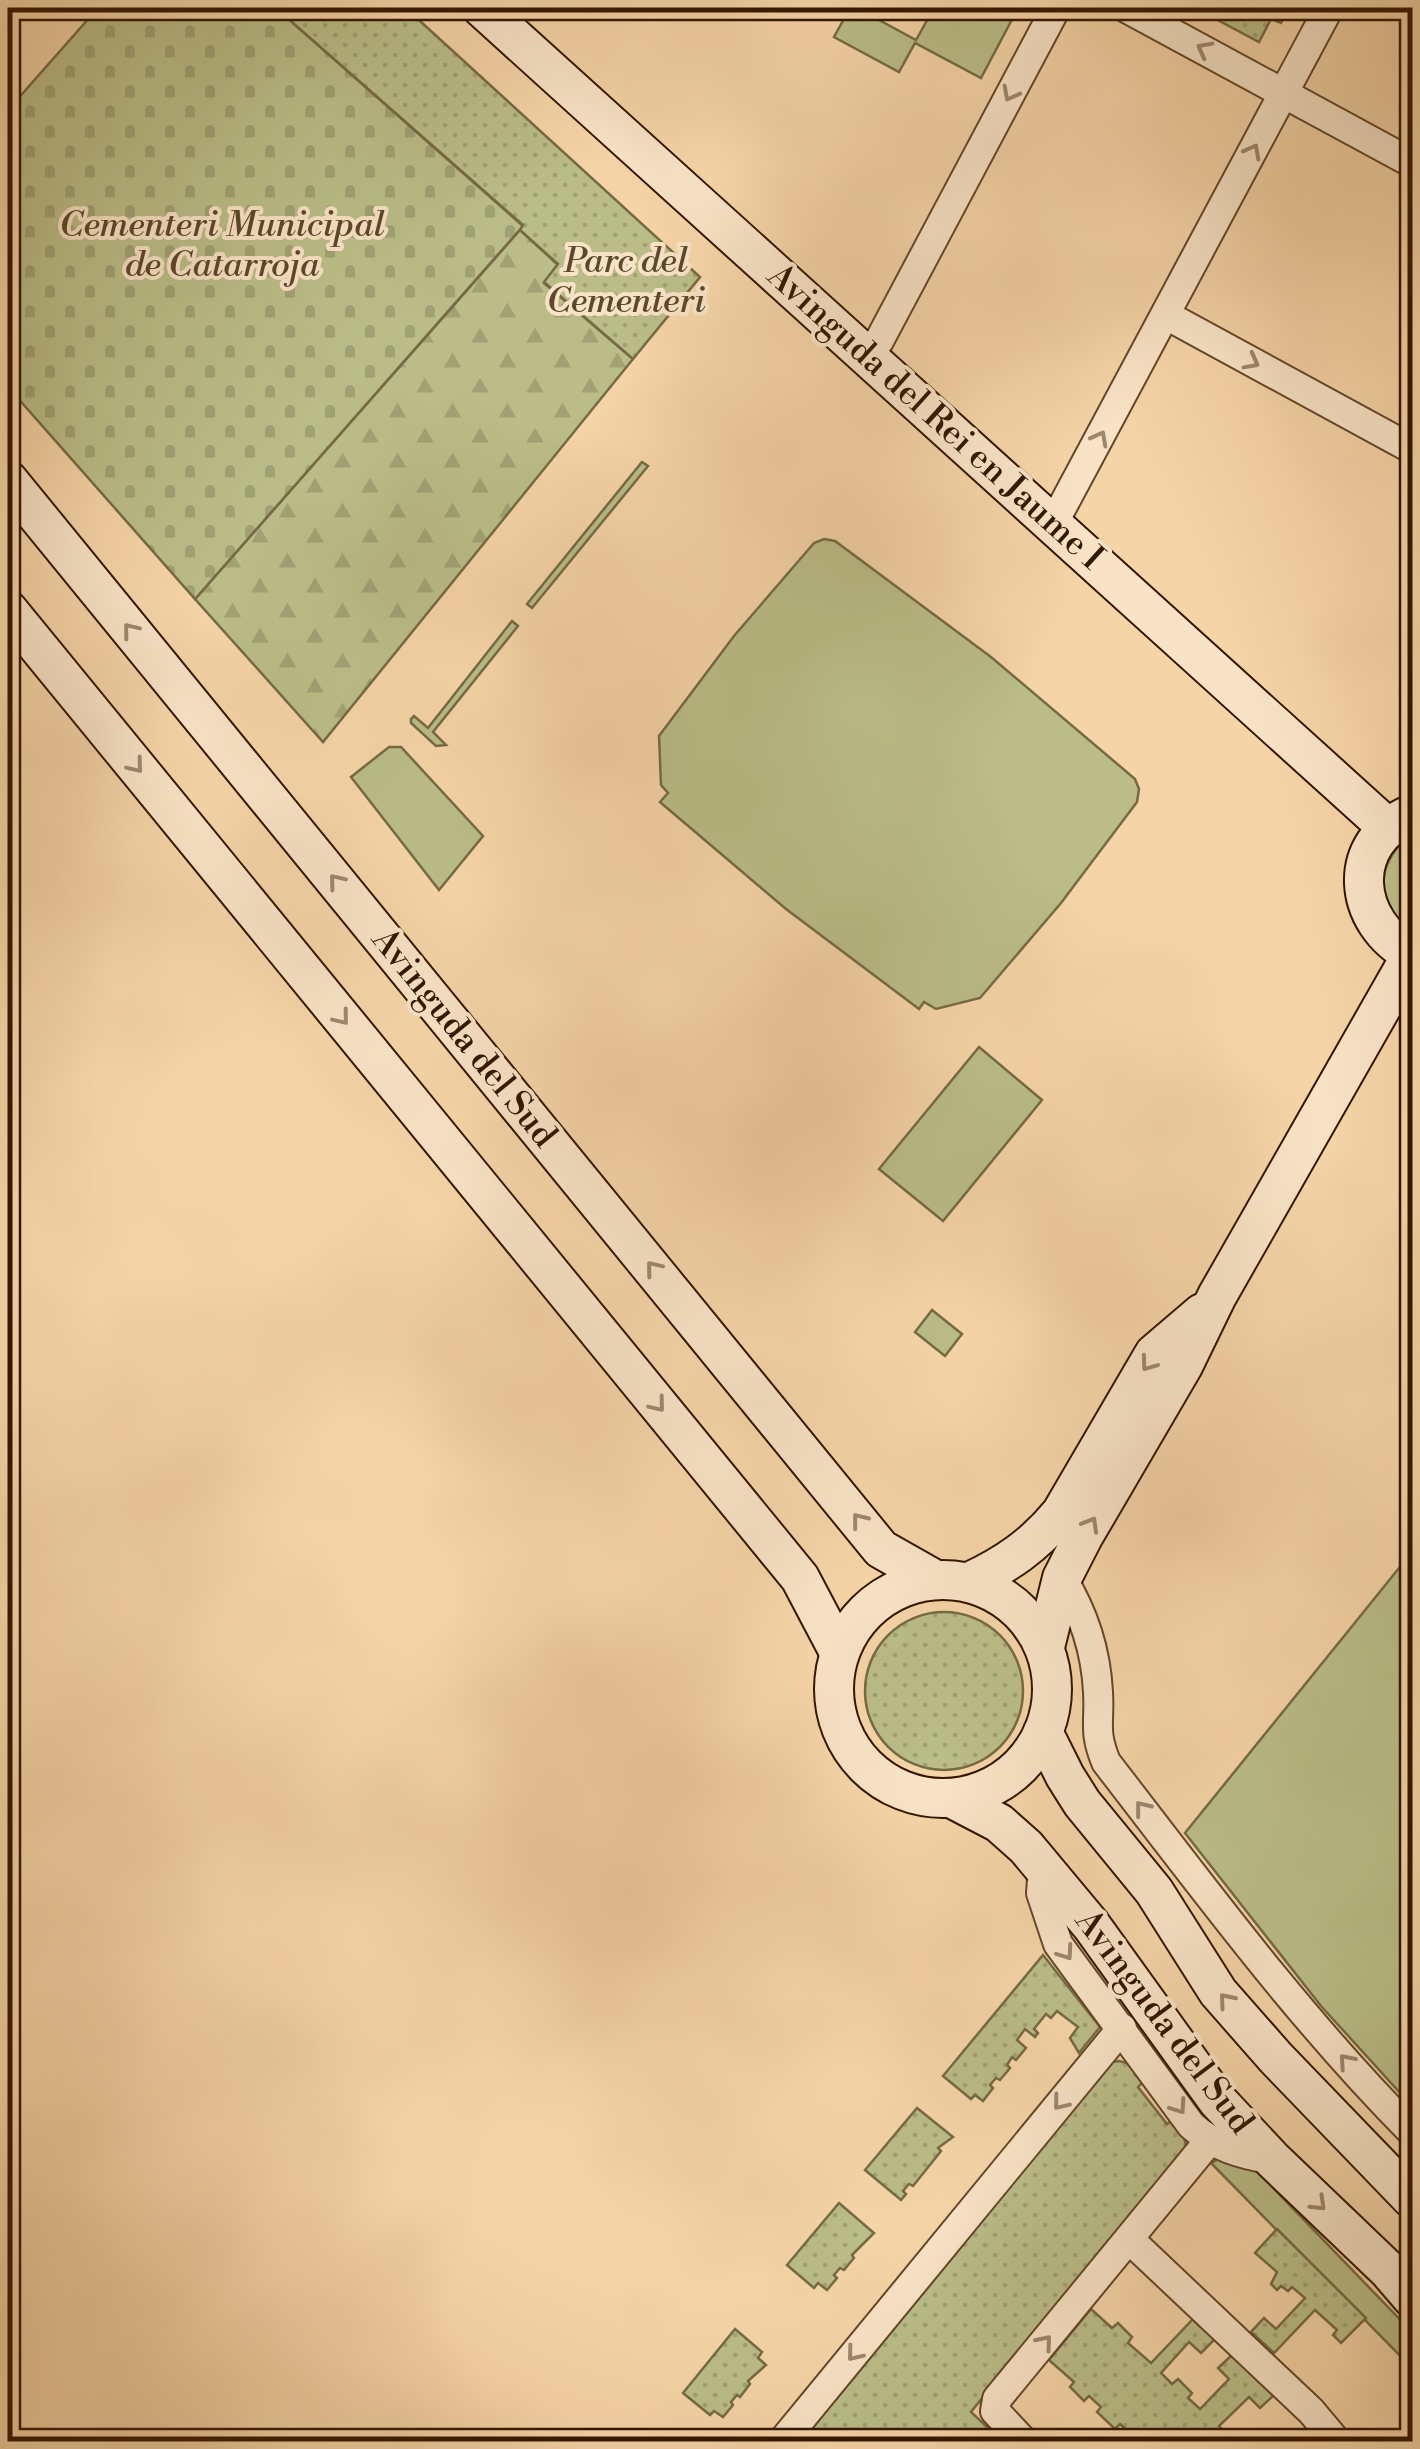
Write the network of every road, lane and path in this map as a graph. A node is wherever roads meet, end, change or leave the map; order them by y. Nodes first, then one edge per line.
1 (1056, 8) edge
2 (1126, 8) edge
3 (1329, 8) edge
4 (486, 9) edge
5 (1284, 93) junction
6 (1412, 163) edge
7 (1166, 315) junction
8 (868, 356) junction
9 (1412, 448) edge
10 (8, 480) edge
11 (1054, 524) junction
12 (8, 610) edge
13 (1400, 821) edge
14 (1412, 954) edge
15 (1216, 1296) junction
16 (1062, 1578) junction
17 (952, 1580) junction
18 (1045, 1647) junction
19 (839, 1652) junction
20 (1044, 1732) junction
21 (951, 1798) junction
22 (1043, 1866) junction
23 (1122, 2028) junction
24 (1412, 2132) edge
25 (1208, 2141) junction
26 (1273, 2160) junction
27 (1412, 2199) edge
28 (1130, 2240) junction
29 (1412, 2298) edge
30 (782, 2442) edge
31 (1024, 2442) edge
32 (1337, 2442) edge

1 -> 8 street
5 -> 2 street
3 - 5 street
4 - 8 main road, Avinguda del Rei en Jaume I
5 - 6 street
7 -> 5 street
7 -> 9 street
11 -> 7 street
8 - 11 main road, Avinguda del Rei en Jaume I
17 -> 10 main road, Avinguda del Sud
11 - 13 main road, Avinguda del Rei en Jaume I
12 -> 19 main road
13 - 14 main road
14 - 15 main road
16 -> 15 main road
15 -> 17 main road
16 - 18 main road
24 -> 16 street
17 - 18 main road
17 - 19 main road
18 - 20 main road
19 - 21 main road
20 - 21 main road
27 -> 20 main road, Avinguda del Sud
21 - 22 main road, Avinguda del Sud
22 -> 23 street
22 - 26 main road, Avinguda del Sud
23 -> 25 street
23 -> 30 street
25 - 26 street
25 - 28 street
26 -> 29 main road, Avinguda del Sud
31 -> 28 street
28 - 32 street

